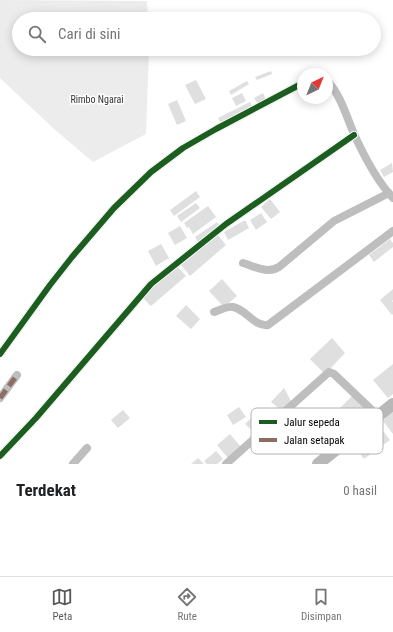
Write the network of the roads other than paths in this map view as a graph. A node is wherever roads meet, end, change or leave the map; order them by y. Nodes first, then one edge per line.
1 (297, 86) edge
2 (333, 90) edge
3 (354, 135) junction
4 (391, 196) edge
5 (393, 231) edge
6 (243, 263) dead end
7 (214, 312) dead end
8 (0, 354) edge
9 (17, 375) dead end
10 (0, 398) edge
11 (393, 404) edge
12 (289, 408) edge
13 (370, 408) edge
14 (383, 412) edge
15 (251, 442) edge
16 (87, 448) dead end
17 (330, 454) edge
18 (0, 456) edge
19 (73, 464) edge
20 (226, 464) edge
21 (318, 464) edge

1 - 8 street
2 - 3 street
3 - 4 street
3 - 18 street
4 - 6 street
5 - 7 street
9 - 10 street
11 - 14 street
12 - 13 street
15 - 20 street
16 - 19 street
17 - 21 street

